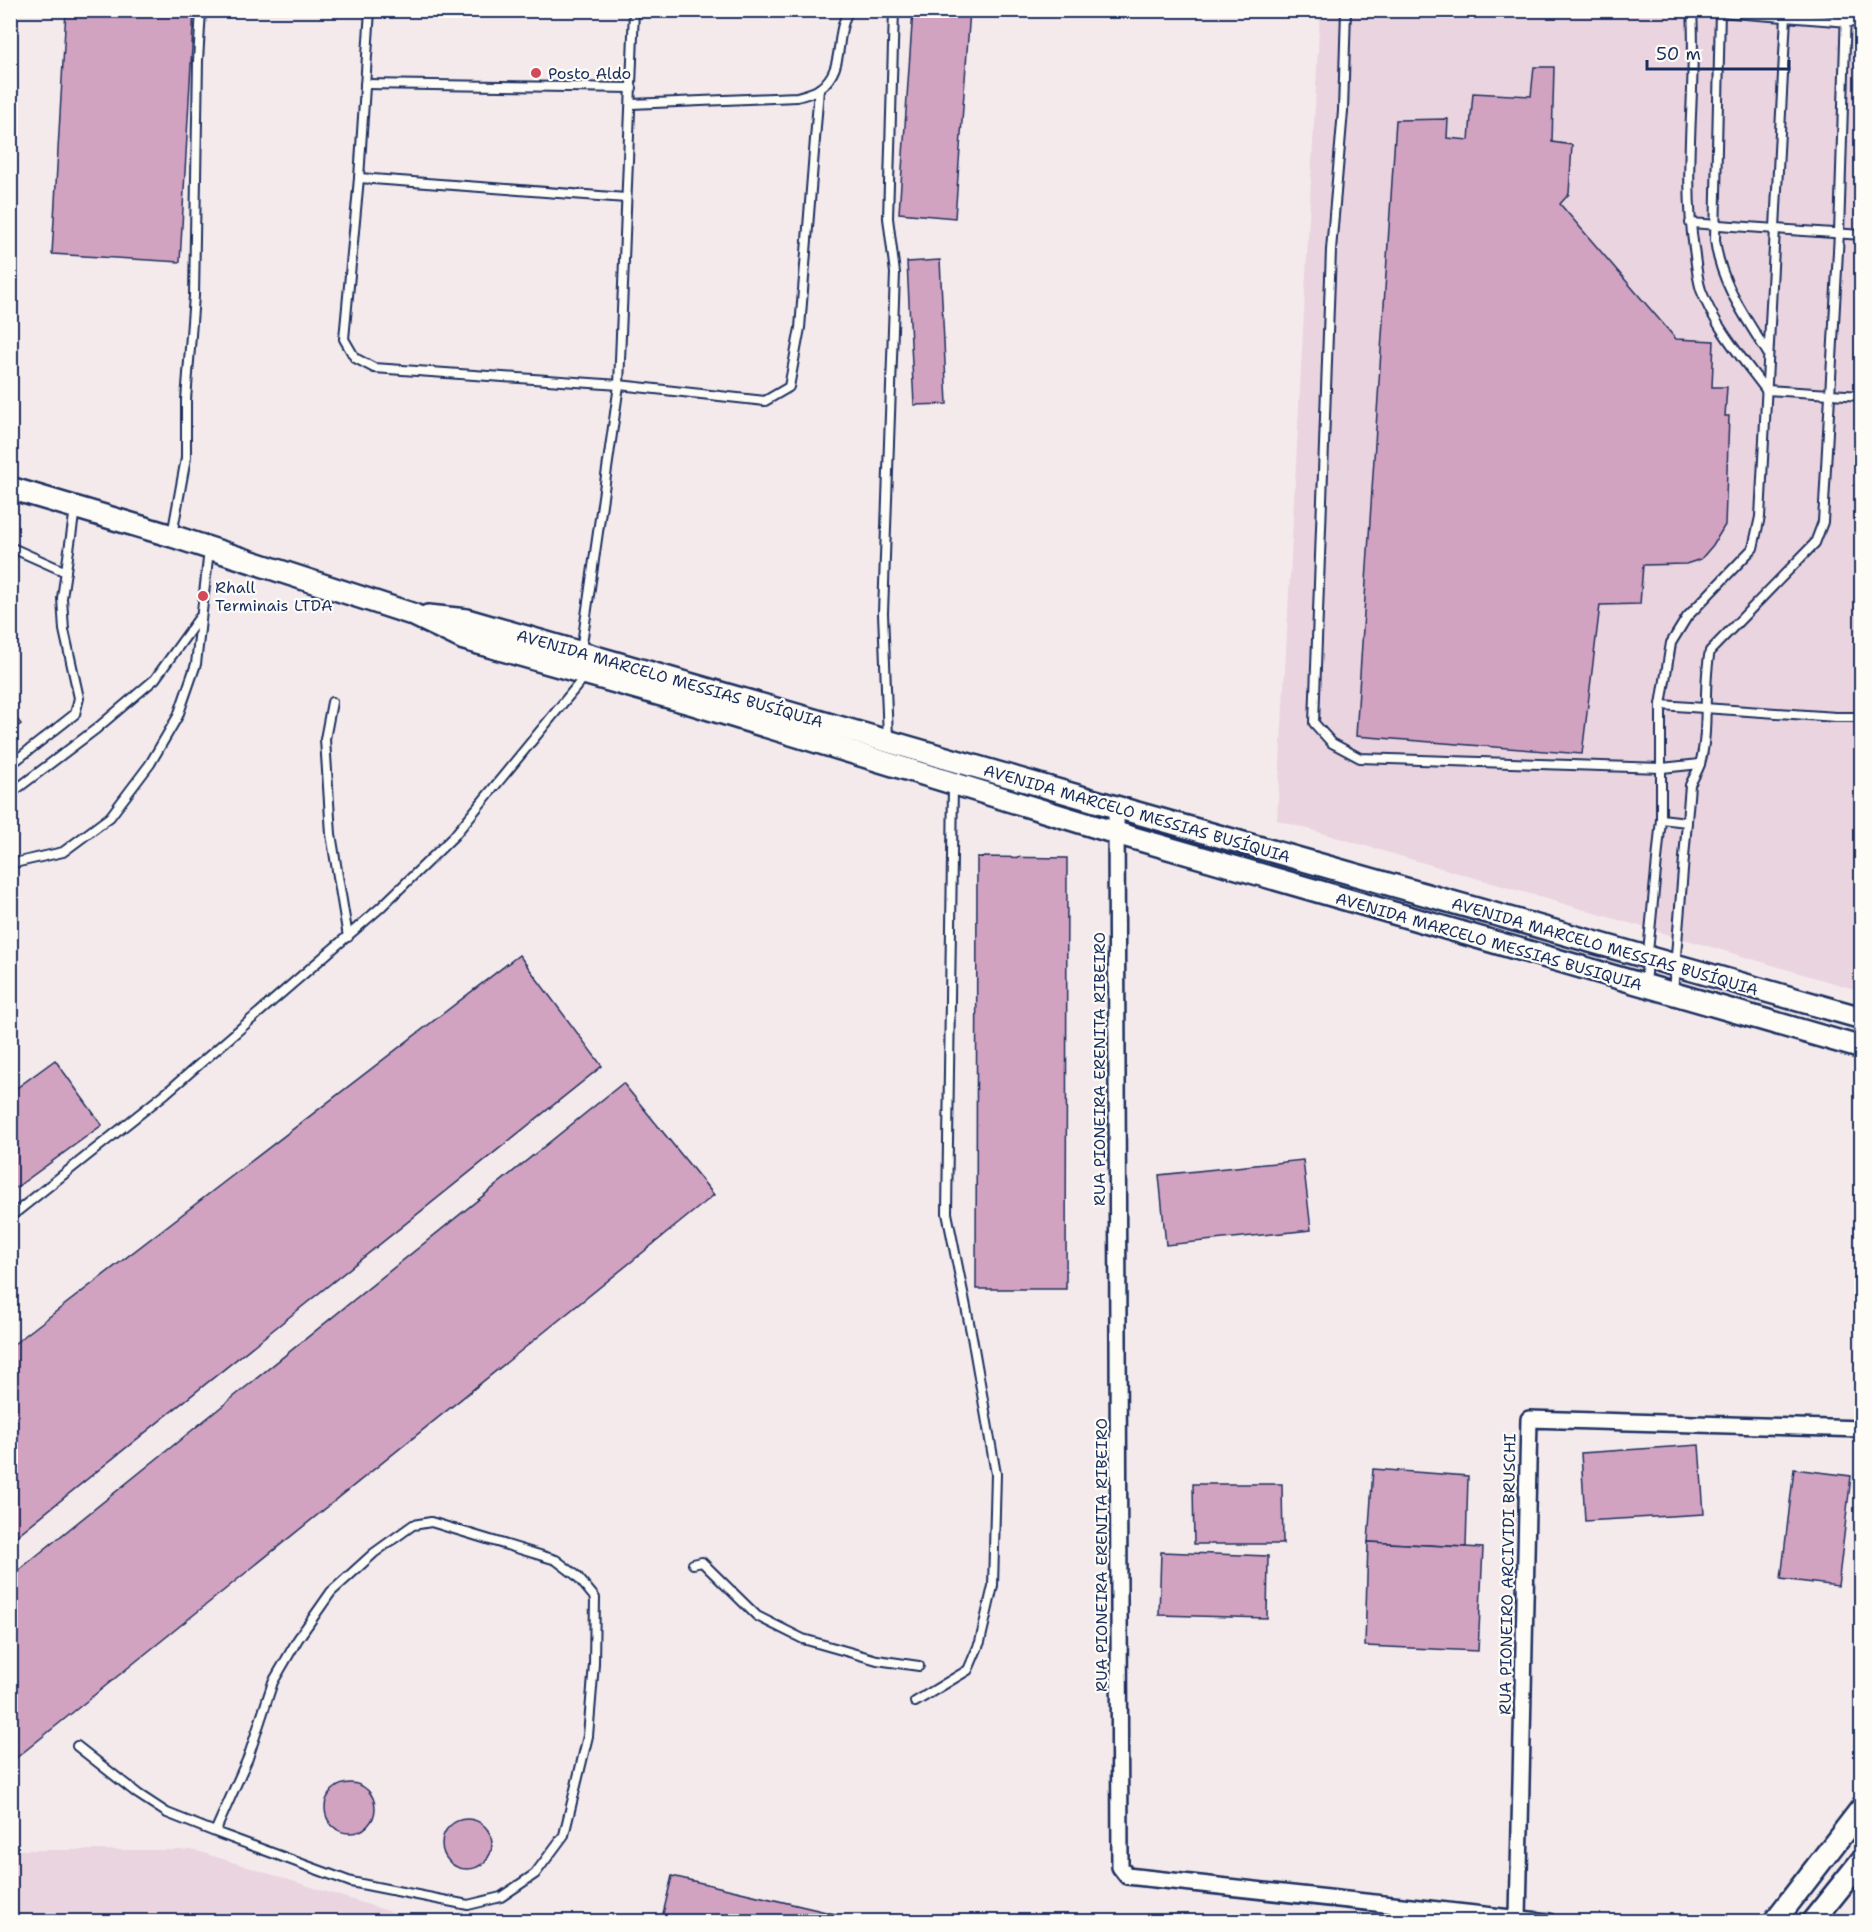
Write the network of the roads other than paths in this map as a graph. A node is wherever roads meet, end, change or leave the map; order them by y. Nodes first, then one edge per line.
1 (201, 10) edge
2 (370, 10) edge
3 (634, 10) edge
4 (849, 10) edge
5 (894, 10) edge
6 (1346, 10) edge
7 (1692, 10) edge
8 (1846, 10) edge
9 (1720, 12) edge
10 (1786, 16) junction
11 (1845, 21) junction
12 (1862, 23) edge
13 (365, 84) junction
14 (632, 88) junction
15 (819, 89) junction
16 (631, 104) junction
17 (359, 178) junction
18 (626, 198) junction
19 (1690, 223) junction
20 (1715, 225) junction
21 (1776, 228) junction
22 (1839, 233) junction
23 (1862, 235) edge
24 (1767, 352) junction
25 (619, 385) junction
26 (1766, 390) junction
27 (1830, 394) junction
28 (1862, 396) edge
29 (10, 488) edge
30 (76, 508) junction
31 (172, 536) junction
32 (10, 547) edge
33 (210, 548) junction
34 (66, 572) junction
35 (412, 614) junction
36 (200, 616) junction
37 (581, 653) junction
38 (587, 674) junction
39 (695, 694) junction
40 (332, 702) dead end
41 (1661, 705) junction
42 (1704, 709) junction
43 (1862, 717) edge
44 (888, 741) junction
45 (887, 764) junction
46 (1700, 764) junction
47 (10, 765) edge
48 (1662, 768) junction
49 (953, 784) junction
50 (10, 794) edge
51 (1116, 807) junction
52 (1661, 819) junction
53 (1687, 822) junction
54 (1116, 833) junction
55 (10, 864) edge
56 (348, 937) junction
57 (1649, 958) junction
58 (1674, 965) junction
59 (1645, 986) junction
60 (1672, 994) junction
61 (1862, 1018) edge
62 (1862, 1048) edge
63 (10, 1217) edge
64 (1862, 1429) edge
65 (693, 1564) dead end
66 (919, 1666) dead end
67 (915, 1702) dead end
68 (77, 1746) dead end
69 (1862, 1808) edge
70 (215, 1832) junction
71 (1862, 1860) edge
72 (1409, 1914) edge
73 (1518, 1918) junction
74 (1549, 1922) edge
75 (1774, 1922) edge
76 (1812, 1922) edge

1 - 31 lane
2 - 13 lane
3 - 14 lane
4 - 15 lane
5 - 44 lane
6 - 48 lane
7 - 9 lane
7 - 19 lane
8 - 11 lane
9 - 10 lane
9 - 20 lane
10 - 11 lane
10 - 21 lane
11 - 12 lane
11 - 22 lane
13 - 14 lane
13 - 17 lane
14 - 16 lane
15 - 16 lane
15 - 25 lane
16 - 18 lane
17 - 18 lane
17 - 25 lane
18 - 25 lane
19 - 20 lane
19 - 26 lane
20 - 21 lane
20 - 24 lane
21 - 22 lane
21 - 24 lane
22 - 23 lane
22 - 27 lane
24 - 26 lane
25 - 37 lane
26 - 27 lane
26 - 41 lane
27 - 28 lane
27 - 42 lane
29 - 30 street, AVENIDA MARCELO MESSIAS BUSÍQUIA
30 - 31 street, AVENIDA MARCELO MESSIAS BUSÍQUIA
30 - 34 lane
31 - 33 street, AVENIDA MARCELO MESSIAS BUSÍQUIA
32 - 34 lane
33 - 35 street, AVENIDA MARCELO MESSIAS BUSÍQUIA
33 - 36 lane
34 - 47 lane
35 - 37 street, AVENIDA MARCELO MESSIAS BUSÍQUIA
35 - 38 street, AVENIDA MARCELO MESSIAS BUSÍQUIA
36 - 50 lane
36 - 55 lane
37 - 39 street, AVENIDA MARCELO MESSIAS BUSÍQUIA
38 - 39 street, AVENIDA MARCELO MESSIAS BUSÍQUIA
38 - 56 lane
39 - 44 street, AVENIDA MARCELO MESSIAS BUSÍQUIA
39 - 45 street, AVENIDA MARCELO MESSIAS BUSÍQUIA
40 - 56 lane
41 - 42 lane
41 - 48 lane
42 - 43 lane
42 - 46 lane
44 - 45 lane
44 - 51 street, AVENIDA MARCELO MESSIAS BUSÍQUIA
45 - 49 street, AVENIDA MARCELO MESSIAS BUSÍQUIA
46 - 48 lane
46 - 53 lane
48 - 52 lane
49 - 54 street, AVENIDA MARCELO MESSIAS BUSÍQUIA
49 - 67 lane
51 - 54 street, RUA PIONEIRA ERENITA RIBEIRO
51 - 57 street, AVENIDA MARCELO MESSIAS BUSÍQUIA
52 - 53 lane
52 - 57 lane
53 - 58 lane
54 - 59 street, AVENIDA MARCELO MESSIAS BUSIQUIA
54 - 72 street, RUA PIONEIRA ERENITA RIBEIRO
56 - 63 lane
57 - 58 street, AVENIDA MARCELO MESSIAS BUSÍQUIA
57 - 59 lane
58 - 60 lane
58 - 61 street, AVENIDA MARCELO MESSIAS BUSÍQUIA
59 - 60 street, AVENIDA MARCELO MESSIAS BUSIQUIA
60 - 62 street, AVENIDA MARCELO MESSIAS BUSIQUIA
64 - 73 street, RUA PIONEIRO ARCIVIDI BRUSCHI
65 - 66 lane
68 - 70 lane
69 - 75 street
70 - 70 lane
71 - 76 street
72 - 73 street, RUA PIONEIRA ERENITA RIBEIRO
73 - 74 street, RUA PIONEIRA ERENITA RIBEIRO

